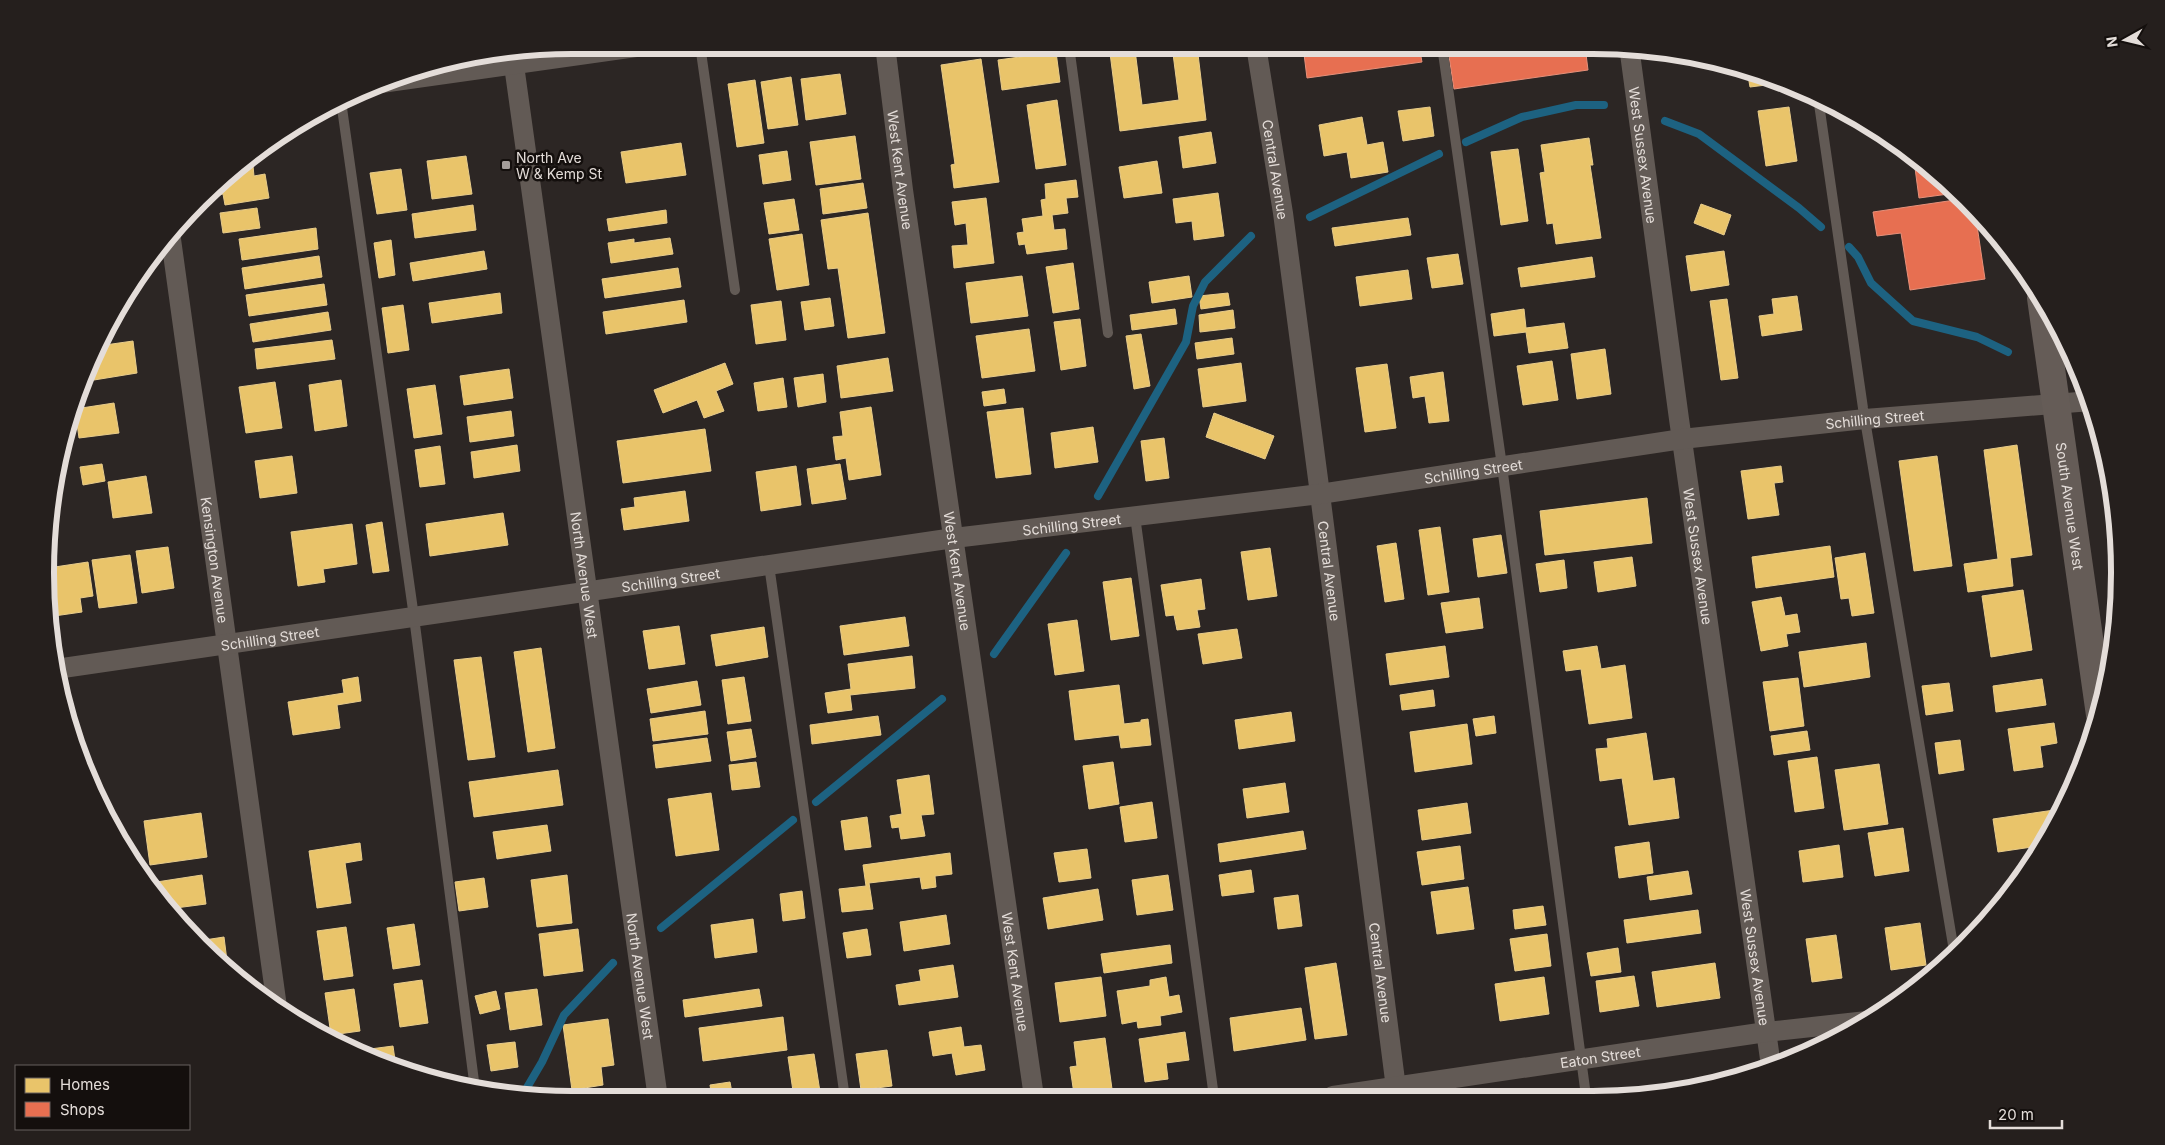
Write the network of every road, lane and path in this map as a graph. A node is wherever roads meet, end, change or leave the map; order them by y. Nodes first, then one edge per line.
1 (701, 54) edge
2 (886, 54) edge
3 (1070, 54) edge
4 (1257, 54) edge
5 (1443, 54) edge
6 (547, 55) edge
7 (1630, 55) edge
8 (513, 58) edge
9 (427, 74) edge
10 (1819, 106) edge
11 (343, 107) edge
12 (172, 243) edge
13 (735, 290) dead end
14 (2044, 316) edge
15 (1108, 334) dead end
16 (2082, 402) edge
17 (2056, 404) junction
18 (1865, 419) junction
19 (1682, 439) junction
20 (1502, 466) junction
21 (1320, 494) junction
22 (1135, 516) junction
23 (954, 538) junction
24 (769, 565) junction
25 (588, 591) junction
26 (414, 617) junction
27 (228, 645) junction
28 (63, 668) edge
29 (2097, 693) edge
30 (1953, 945) edge
31 (276, 998) edge
32 (1851, 1023) edge
33 (1766, 1032) junction
34 (1581, 1060) junction
35 (1770, 1060) edge
36 (474, 1082) edge
37 (657, 1091) edge
38 (844, 1091) edge
39 (1033, 1091) edge
40 (1213, 1091) edge
41 (1396, 1091) edge
42 (1402, 1091) edge
43 (1585, 1091) edge

1 - 13 lane
2 - 23 street, West Kent Avenue
3 - 15 lane
4 - 21 street, Central Avenue
5 - 20 lane
6 - 8 street
7 - 19 street, West Sussex Avenue
8 - 9 street
8 - 25 street, North Avenue West
10 - 18 lane
11 - 26 lane
12 - 27 street, Kensington Avenue
14 - 17 street, South Avenue West
16 - 17 street, Schilling Street
17 - 18 street, Schilling Street
17 - 29 street, South Avenue West
18 - 19 street, Schilling Street
18 - 30 lane
19 - 20 street, Schilling Street
19 - 33 street, West Sussex Avenue
20 - 21 street, Schilling Street
20 - 34 lane
21 - 22 street, Schilling Street
21 - 41 street, Central Avenue
22 - 23 street, Schilling Street
22 - 40 lane
23 - 24 street, Schilling Street
23 - 39 street, West Kent Avenue
24 - 25 street, Schilling Street
24 - 38 lane
25 - 26 street, Schilling Street
25 - 37 street, North Avenue West
26 - 27 street, Schilling Street
26 - 36 lane
27 - 28 street, Schilling Street
27 - 31 street, Kensington Avenue
32 - 33 street, Eaton Street
33 - 34 street, Eaton Street
33 - 35 street, West Sussex Avenue
34 - 42 street, Eaton Street
34 - 43 lane

